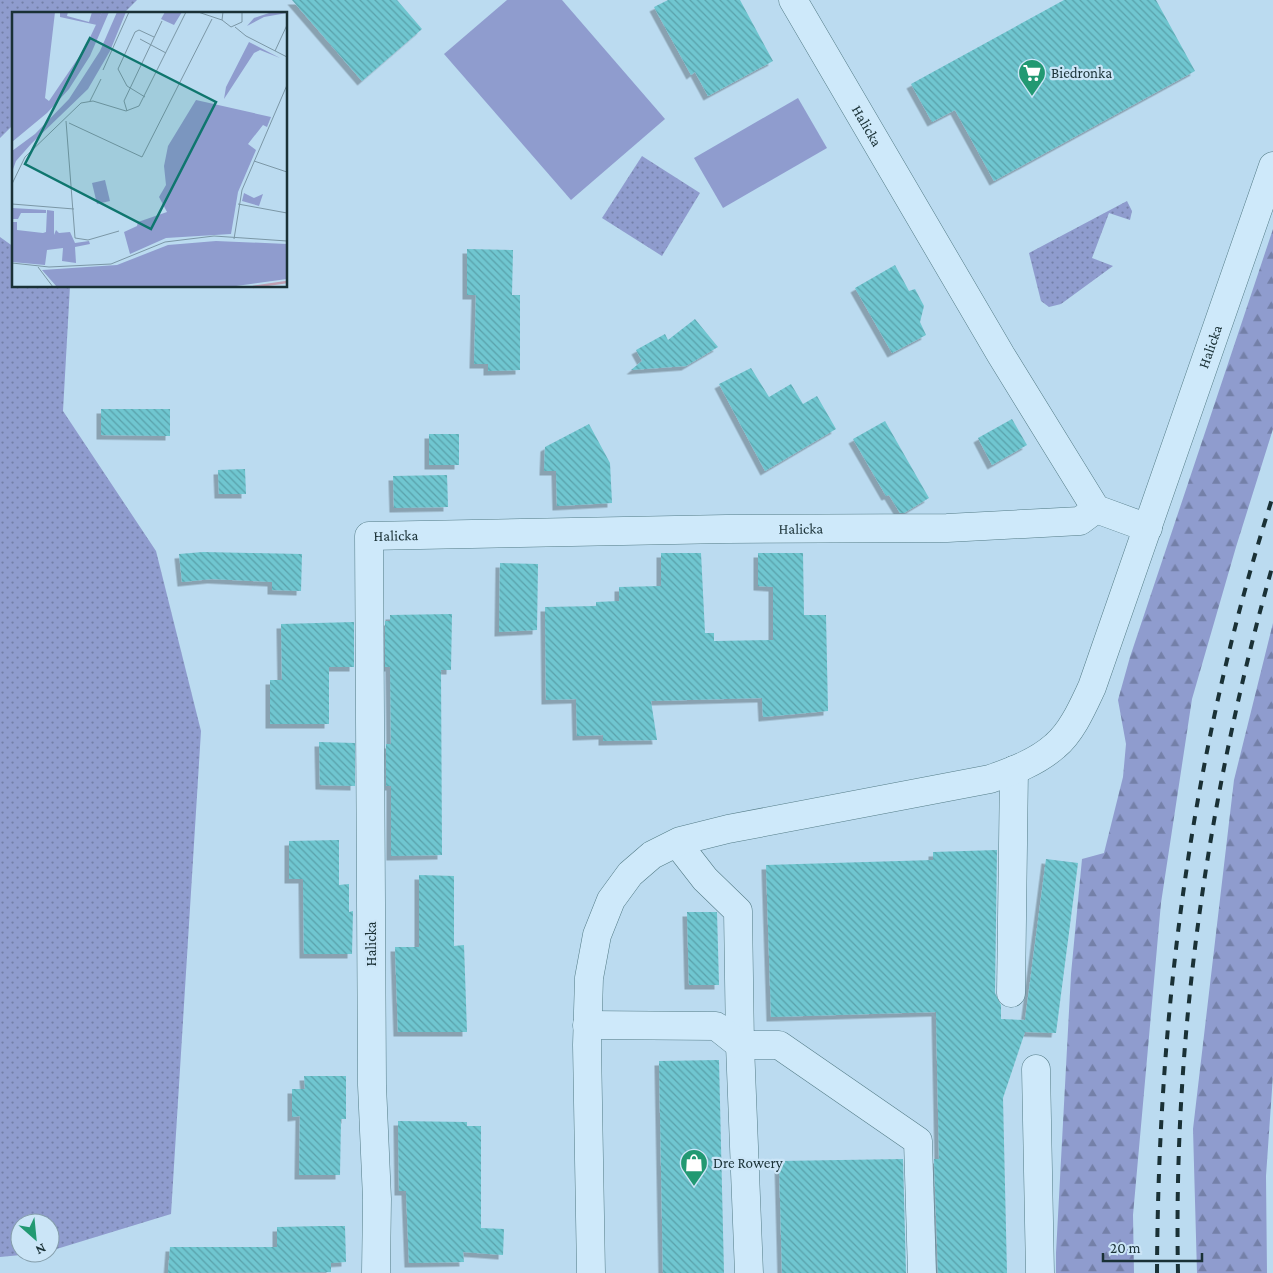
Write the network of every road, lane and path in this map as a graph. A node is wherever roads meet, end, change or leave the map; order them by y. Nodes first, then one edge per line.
1 (793, 0) edge
2 (1273, 166) edge
3 (1096, 509) junction
4 (1148, 528) junction
5 (1014, 770) junction
6 (677, 843) junction
7 (1011, 993) dead end
8 (588, 1025) junction
9 (740, 1046) junction
10 (1036, 1069) dead end
11 (376, 1273) edge
12 (591, 1273) edge
13 (749, 1273) edge
14 (922, 1273) edge
15 (1040, 1273) edge

1 - 3 street, Halicka
2 - 4 street, Halicka
3 - 4 street
3 - 11 street, Halicka
4 - 5 street, Halicka
5 - 6 street, Halicka
5 - 7 street
6 - 8 street, Halicka
6 - 9 street
8 - 9 street
8 - 12 street, Halicka
9 - 13 street
9 - 14 street
10 - 15 street

